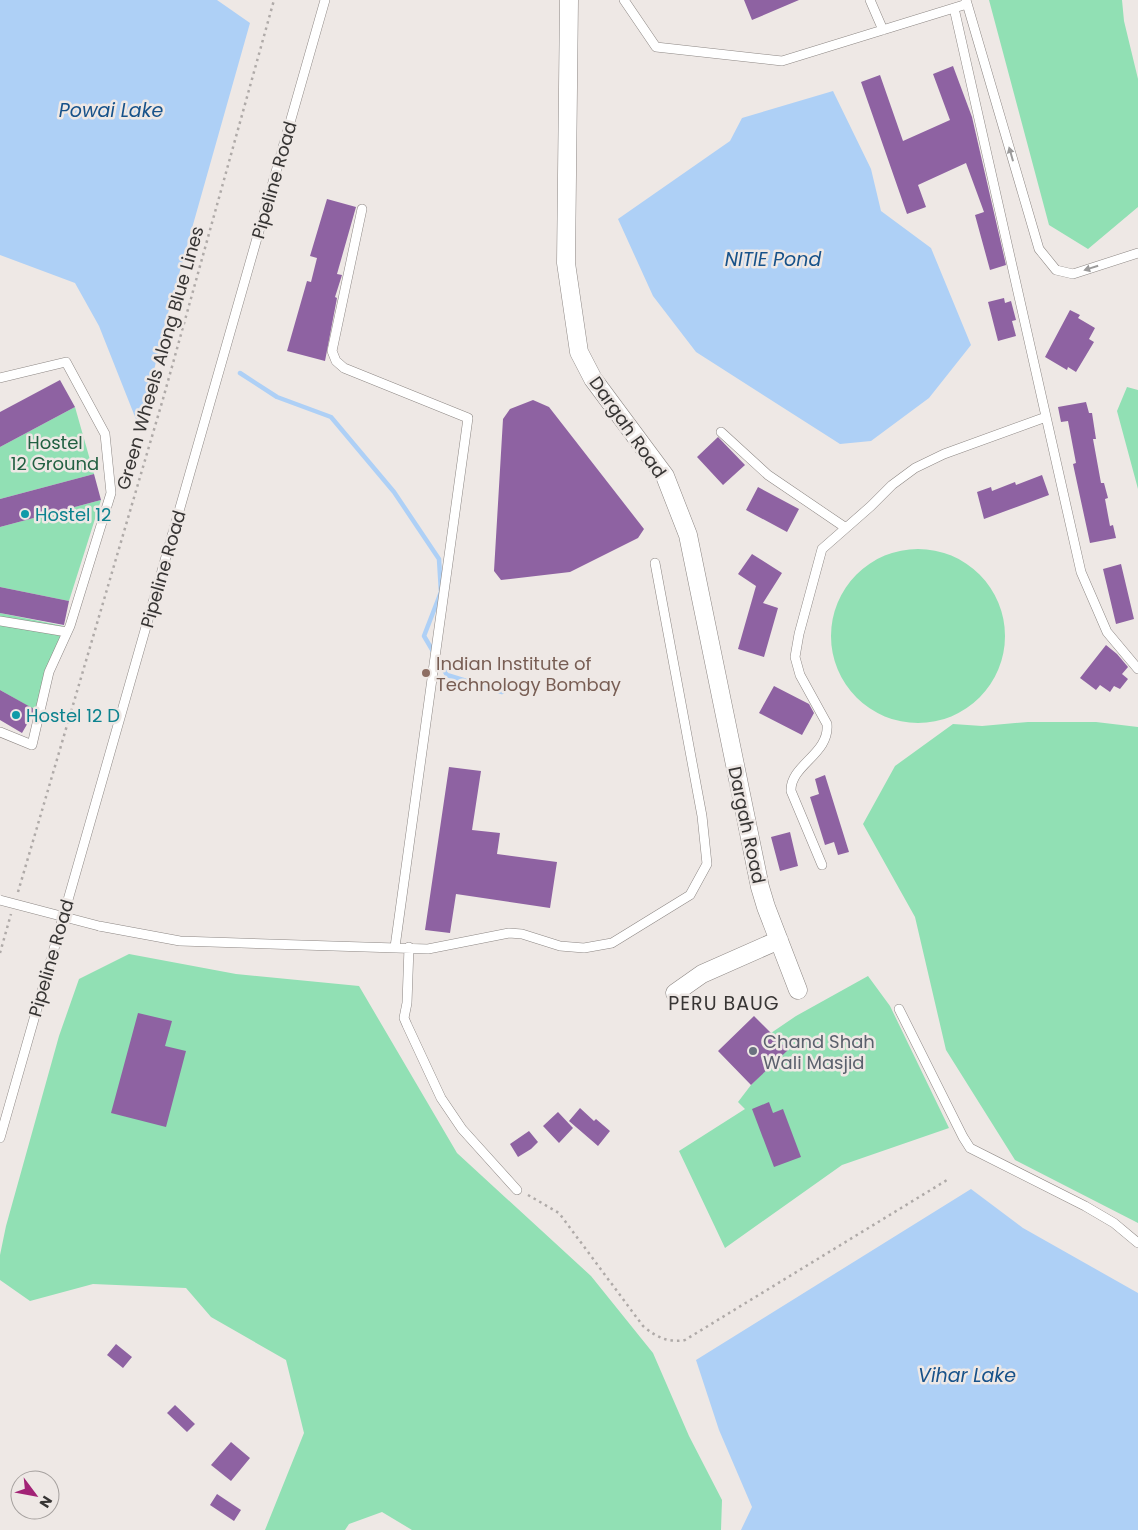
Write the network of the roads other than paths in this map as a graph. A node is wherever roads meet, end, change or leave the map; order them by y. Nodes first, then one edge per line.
1 (326, 0) edge
2 (569, 0) edge
3 (624, 0) edge
4 (870, 0) edge
5 (966, 2) edge
6 (954, 8) junction
7 (883, 30) junction
8 (362, 209) dead end
9 (1138, 253) edge
10 (0, 378) edge
11 (1046, 417) junction
12 (721, 432) dead end
13 (846, 528) junction
14 (656, 563) dead end
15 (0, 621) edge
16 (67, 632) junction
17 (1138, 669) edge
18 (0, 732) edge
19 (822, 865) dead end
20 (0, 900) edge
21 (779, 940) junction
22 (395, 947) junction
23 (409, 947) junction
24 (798, 990) dead end
25 (675, 993) dead end
26 (899, 1009) dead end
27 (0, 1138) edge
28 (518, 1190) road end
29 (1138, 1243) edge

1 - 27 lane, Pipeline Road
2 - 21 street, Dargah Road
3 - 7 lane
4 - 7 lane
5 - 6 lane
9 -> 5 lane
6 - 7 lane
6 - 11 lane
8 - 22 lane
10 - 16 lane
11 - 13 lane
11 - 17 lane
12 - 13 lane
13 - 19 lane
14 - 23 lane
15 - 16 lane
16 - 18 lane
20 - 22 lane, bridge
21 - 24 street, Dargah Road
21 - 25 street
22 - 23 lane
23 - 28 lane
26 - 29 lane

